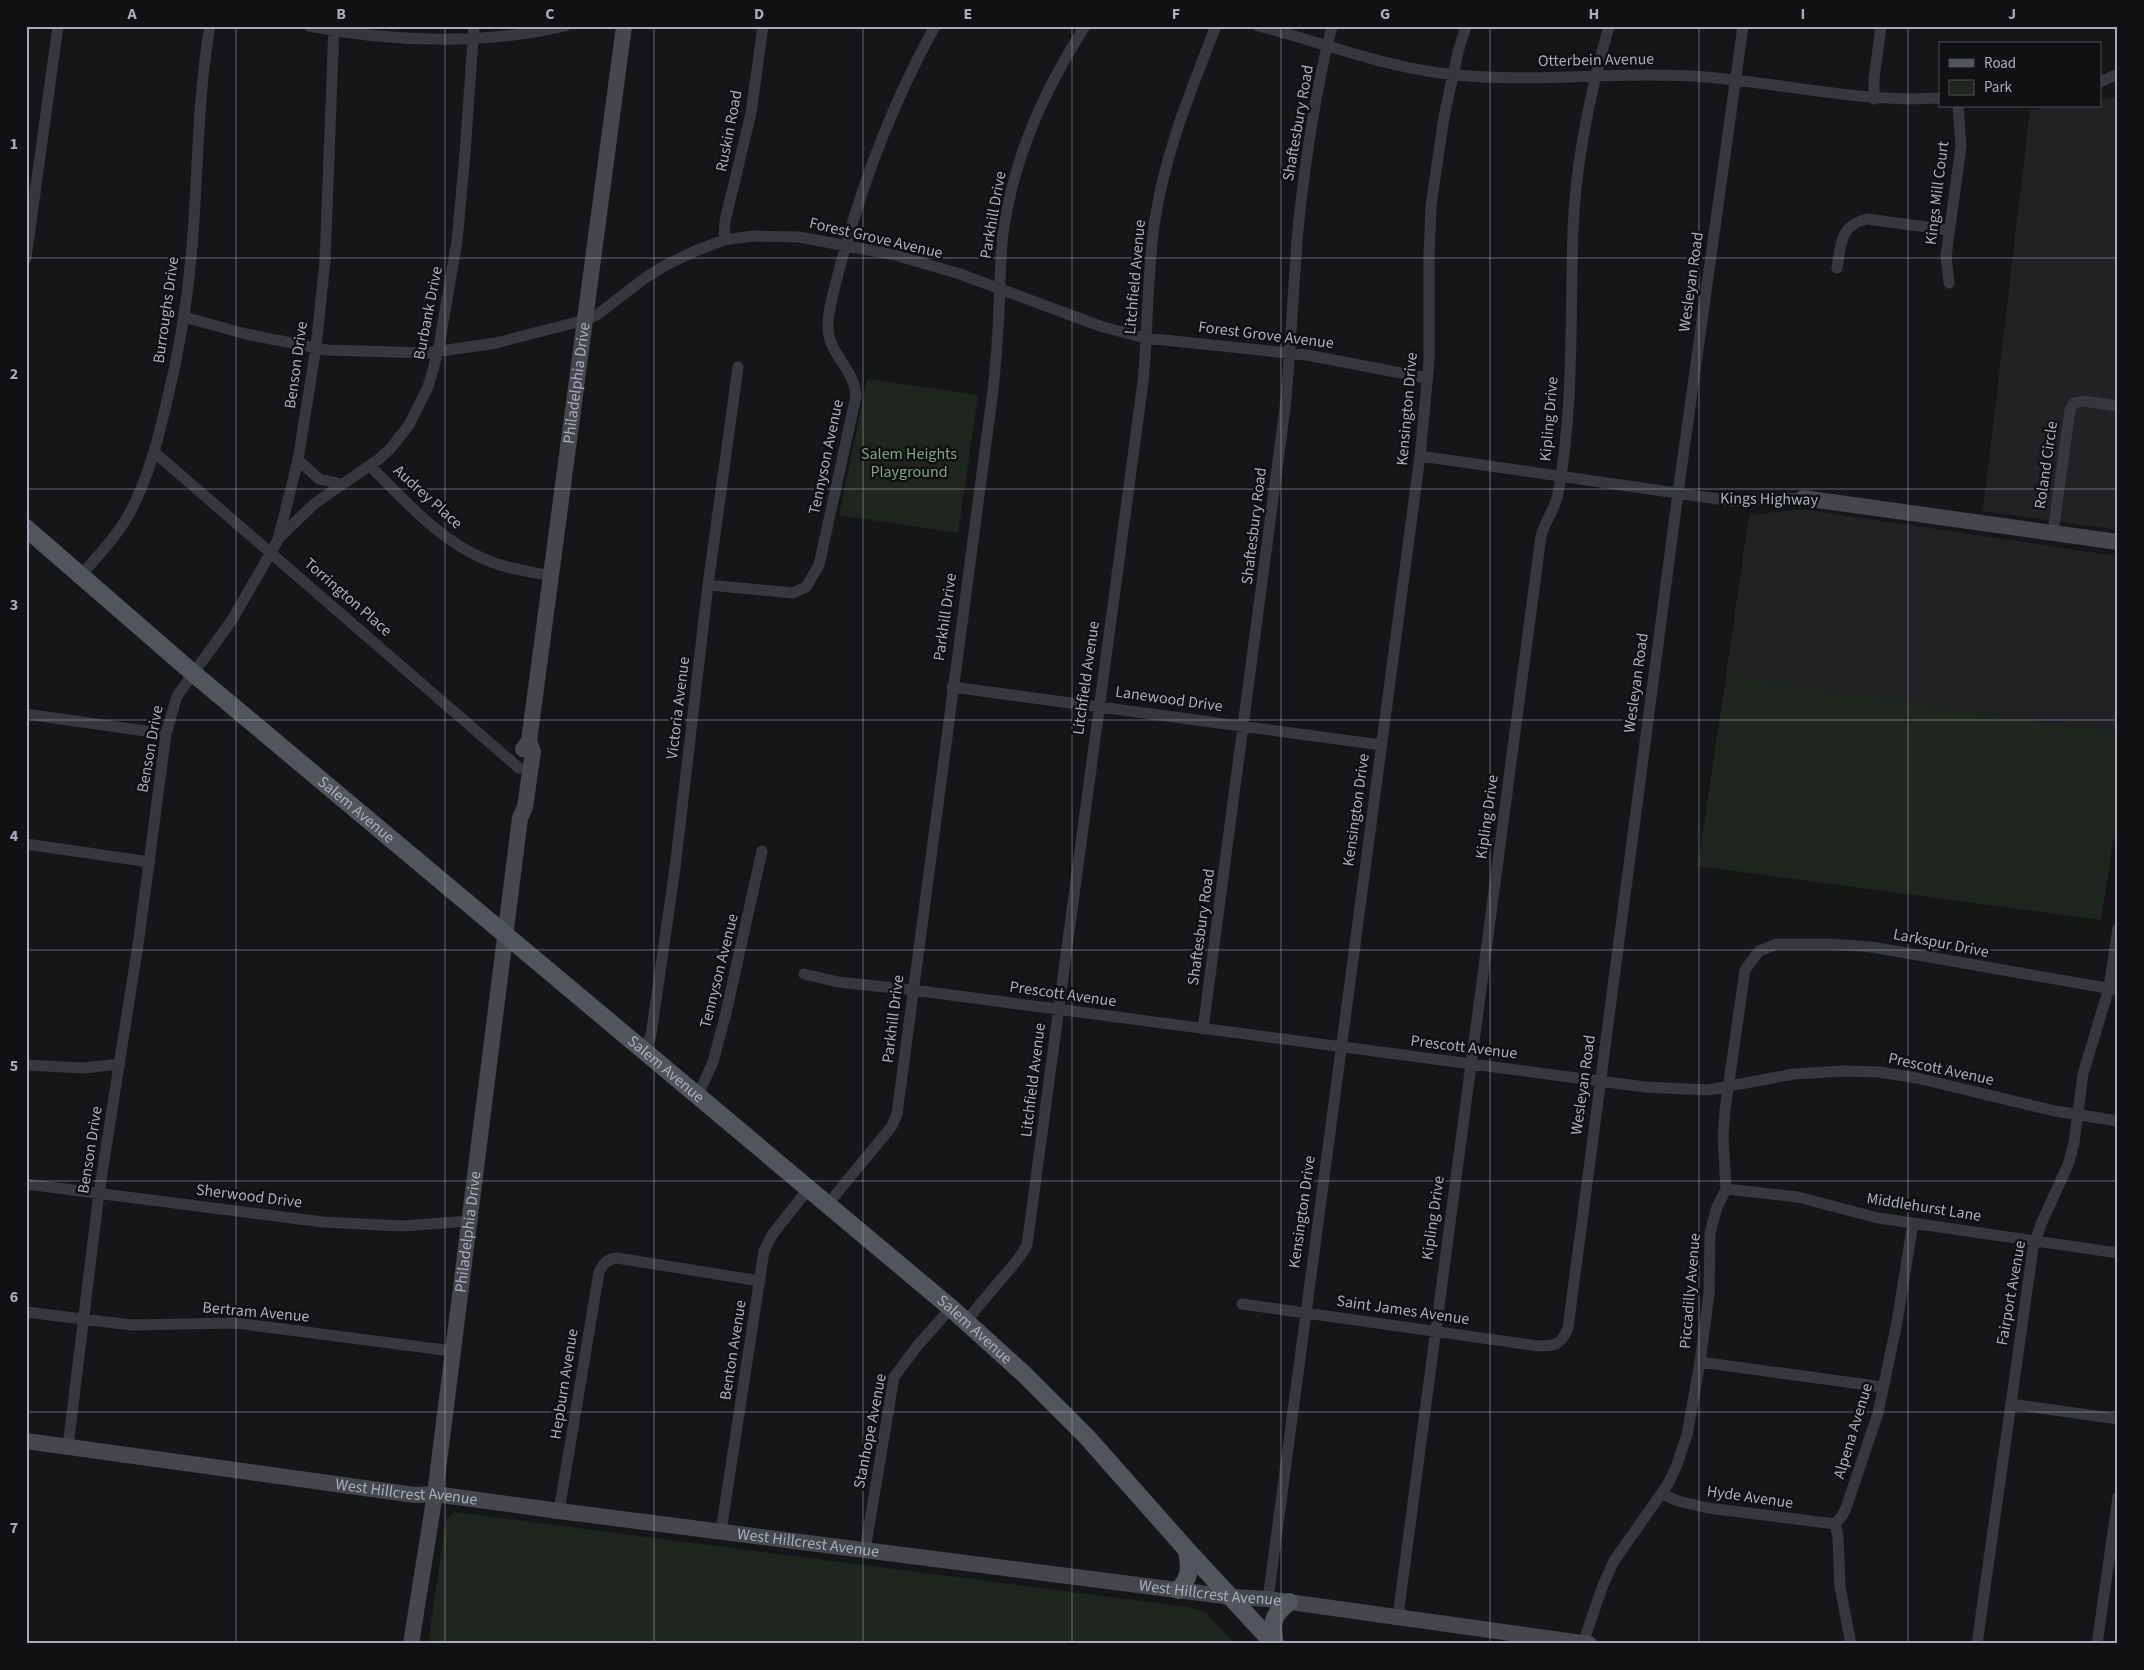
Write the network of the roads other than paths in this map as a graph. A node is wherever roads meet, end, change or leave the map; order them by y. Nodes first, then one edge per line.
1 (58, 26) edge
2 (210, 26) edge
3 (310, 26) edge
4 (565, 26) edge
5 (624, 26) edge
6 (763, 26) edge
7 (935, 26) edge
8 (1084, 26) edge
9 (1216, 26) edge
10 (1258, 26) edge
11 (1332, 26) edge
12 (1466, 26) edge
13 (1609, 26) edge
14 (1742, 26) edge
15 (1881, 26) edge
16 (334, 28) edge
17 (473, 32) edge
18 (1328, 45) junction
19 (1453, 74) junction
20 (1596, 75) junction
21 (2117, 76) edge
22 (1735, 80) junction
23 (2102, 81) edge
24 (1939, 98) edge
25 (1874, 99) junction
26 (1958, 108) edge
27 (1949, 230) junction
28 (724, 240) junction
29 (846, 245) junction
30 (26, 258) edge
31 (1837, 268) dead end
32 (1949, 282) dead end
33 (1000, 289) junction
34 (184, 317) junction
35 (585, 320) junction
36 (1146, 338) junction
37 (316, 348) junction
38 (438, 352) junction
39 (1291, 352) junction
40 (738, 367) dead end
41 (1427, 378) junction
42 (2118, 406) edge
43 (154, 452) junction
44 (1420, 456) junction
45 (298, 460) junction
46 (370, 466) junction
47 (1560, 477) junction
48 (342, 484) junction
49 (1678, 493) junction
50 (1803, 498) joint
51 (26, 528) edge
52 (2053, 532) junction
53 (278, 540) junction
54 (2118, 542) edge
55 (271, 552) junction
56 (81, 575) junction
57 (552, 576) junction
58 (708, 586) junction
59 (193, 673) junction
60 (952, 687) junction
61 (1098, 706) junction
62 (26, 714) edge
63 (1244, 726) junction
64 (166, 734) junction
65 (528, 741) junction
66 (1381, 745) junction
67 (519, 768) junction
68 (520, 818) junction
69 (26, 844) edge
70 (762, 851) dead end
71 (150, 862) junction
72 (2118, 928) edge
73 (505, 932) junction
74 (1758, 952) joint
75 (804, 974) dead end
76 (2113, 989) edge
77 (913, 990) junction
78 (1059, 1010) junction
79 (1203, 1029) junction
80 (1341, 1048) junction
81 (644, 1051) junction
82 (120, 1064) junction
83 (26, 1065) edge
84 (1470, 1065) junction
85 (1600, 1081) junction
86 (1728, 1087) junction
87 (698, 1095) junction
88 (2078, 1115) junction
89 (2118, 1121) edge
90 (26, 1184) edge
91 (809, 1188) junction
92 (1726, 1189) junction
93 (99, 1193) junction
94 (828, 1204) junction
95 (469, 1221) junction
96 (1913, 1223) junction
97 (2035, 1241) junction
98 (2118, 1253) edge
99 (760, 1281) junction
100 (1242, 1304) dead end
101 (952, 1308) junction
102 (26, 1312) edge
103 (1305, 1313) junction
104 (83, 1319) junction
105 (966, 1321) junction
106 (1434, 1330) junction
107 (1560, 1342) joint
108 (452, 1351) junction
109 (1700, 1362) junction
110 (1883, 1387) junction
111 (2012, 1404) junction
112 (2118, 1419) edge
113 (26, 1441) edge
114 (68, 1446) junction
115 (435, 1494) junction
116 (1662, 1494) junction
117 (2118, 1497) edge
118 (560, 1511) junction
119 (1835, 1524) junction
120 (721, 1531) junction
121 (865, 1550) junction
122 (1186, 1550) junction
123 (1178, 1590) junction
124 (1232, 1597) junction
125 (1268, 1599) junction
126 (1289, 1602) junction
127 (1398, 1616) junction
128 (1586, 1643) edge
129 (411, 1644) edge
130 (1275, 1644) edge
131 (1851, 1644) edge
132 (1976, 1644) edge
133 (2097, 1644) edge

1 - 30 street
2 - 34 street, Burroughs Drive
3 - 16 street
4 - 17 street
5 - 35 street, Philadelphia Drive
6 - 28 street, Ruskin Road
7 - 29 street, Tennyson Avenue
8 - 33 street, Parkhill Drive
9 - 36 street, Litchfield Avenue
10 - 18 street, Otterbein Avenue
11 - 18 street, Shaftesbury Road
12 - 19 street, Kensington Drive
13 - 20 street, Kipling Drive
14 - 22 street, Wesleyan Road
15 - 25 street
16 - 17 street
16 - 37 street, Benson Drive
17 - 38 street, Burbank Drive
18 - 19 street, Otterbein Avenue
18 - 39 street, Shaftesbury Road
19 - 20 street, Otterbein Avenue
19 - 41 street, Kensington Drive
20 - 22 street, Otterbein Avenue
20 - 47 street, Kipling Drive
21 - 23 street
22 - 25 street, Otterbein Avenue
22 - 49 street, Wesleyan Road
24 - 25 street, Otterbein Avenue
26 - 27 street, Kings Mill Court
27 - 31 street
27 - 32 street, Kings Mill Court
28 - 29 street, Forest Grove Avenue
28 - 35 street, Forest Grove Avenue
29 - 33 street, Forest Grove Avenue
29 - 58 street, Tennyson Avenue
33 - 36 street, Forest Grove Avenue
33 - 60 street, Parkhill Drive
34 - 37 street, Forest Grove Avenue
34 - 43 street, Burroughs Drive
35 - 38 street, Forest Grove Avenue
35 - 57 street, Philadelphia Drive
36 - 39 street, Forest Grove Avenue
36 - 61 street, Litchfield Avenue
37 - 38 street, Forest Grove Avenue
37 - 45 street, Benson Drive
38 - 46 street, Burbank Drive
39 - 41 street, Forest Grove Avenue
39 - 63 street, Shaftesbury Road
40 - 58 street, Victoria Avenue
41 - 44 street, Kensington Drive
42 - 52 street, Roland Circle
43 - 55 street, Torrington Place
43 - 56 street, Burroughs Drive
44 - 47 street, Kings Highway
44 - 66 street, Kensington Drive
45 - 48 street
45 - 53 street, Benson Drive
46 - 48 street, Burbank Drive
46 - 57 street, Audrey Place
47 - 49 street, Kings Highway
47 - 84 street, Kipling Drive
48 - 53 street, Burbank Drive
49 - 50 street, Kings Highway
49 - 85 street, Wesleyan Road
50 - 52 street, Kings Highway
51 - 56 main road, Salem Avenue
52 - 54 street, Kings Highway
53 - 55 street, Benson Drive
55 - 59 street, Benson Drive
55 - 67 street, Torrington Place
56 - 59 main road, Salem Avenue
57 - 65 street, Philadelphia Drive
58 - 81 street, Victoria Avenue
59 - 64 street, Benson Drive
59 - 73 main road, Salem Avenue
60 - 61 street, Lanewood Drive
60 - 77 street, Parkhill Drive
61 - 63 street, Lanewood Drive
61 - 78 street, Litchfield Avenue
62 - 64 street
63 - 66 street, Lanewood Drive
63 - 79 street, Shaftesbury Road
64 - 71 street, Benson Drive
65 - 67 street, Philadelphia Drive
65 - 68 street, Philadelphia Drive
66 - 80 street, Kensington Drive
67 - 68 street, Philadelphia Drive
68 - 73 street, Philadelphia Drive
69 - 71 street
70 - 87 street, Tennyson Avenue
71 - 82 street, Benson Drive
72 - 76 street, Fairport Avenue
73 - 81 main road, Salem Avenue
73 - 95 street, Philadelphia Drive
74 - 76 street, Larkspur Drive
74 - 86 street, Piccadilly Avenue
75 - 77 street, Prescott Avenue
76 - 88 street, Fairport Avenue
77 - 78 street, Prescott Avenue
77 - 94 street, Parkhill Drive
78 - 79 street, Prescott Avenue
78 - 105 street, Litchfield Avenue
79 - 80 street, Prescott Avenue
80 - 84 street, Prescott Avenue
80 - 103 street, Kensington Drive
81 - 87 main road, Salem Avenue
82 - 83 street
82 - 93 street, Benson Drive
84 - 85 street, Prescott Avenue
84 - 106 street, Kipling Drive
85 - 86 street, Prescott Avenue
85 - 107 street, Wesleyan Road
86 - 88 street, Prescott Avenue
86 - 92 street, Piccadilly Avenue
87 - 91 main road, Salem Avenue
88 - 89 street, Prescott Avenue
88 - 97 street, Fairport Avenue
90 - 93 street, Sherwood Drive
91 - 94 main road, Salem Avenue
91 - 99 street, Benton Avenue
92 - 96 street, Middlehurst Lane
92 - 109 street, Piccadilly Avenue
93 - 95 street, Sherwood Drive
93 - 104 street, Benson Drive
94 - 101 main road, Salem Avenue
95 - 108 street, Philadelphia Drive
96 - 97 street, Middlehurst Lane
96 - 110 street, Alpena Avenue
97 - 98 street, Middlehurst Lane
97 - 111 street, Fairport Avenue
99 - 118 street, Hepburn Avenue
99 - 120 street, Benton Avenue
100 - 103 street, Saint James Avenue
101 - 105 main road, Salem Avenue
101 - 121 street, Stanhope Avenue
102 - 104 street, Bertram Avenue
103 - 106 street, Saint James Avenue
103 - 125 street, Kensington Drive
104 - 108 street, Bertram Avenue
104 - 114 street, Benson Drive
105 - 122 main road, Salem Avenue
106 - 107 street, Saint James Avenue
106 - 127 street, Kipling Drive
108 - 115 street, Philadelphia Drive
109 - 110 street
109 - 116 street, Piccadilly Avenue
110 - 119 street, Alpena Avenue
111 - 112 street
111 - 132 street, Fairport Avenue
113 - 114 street, West Hillcrest Avenue
114 - 115 street, West Hillcrest Avenue
115 - 118 street, West Hillcrest Avenue
115 - 129 street, Philadelphia Drive
116 - 119 street, Hyde Avenue
116 - 128 street, Piccadilly Avenue
117 - 133 street
118 - 120 street, West Hillcrest Avenue
119 - 131 street
120 - 121 street, West Hillcrest Avenue
121 - 123 street, West Hillcrest Avenue
122 - 123 main road
122 - 124 main road, Salem Avenue
123 - 124 street, West Hillcrest Avenue
124 - 125 street, West Hillcrest Avenue
124 - 130 main road, Salem Avenue
125 - 126 street, West Hillcrest Avenue
126 - 127 street, West Hillcrest Avenue
126 - 130 main road
127 - 128 street, West Hillcrest Avenue

